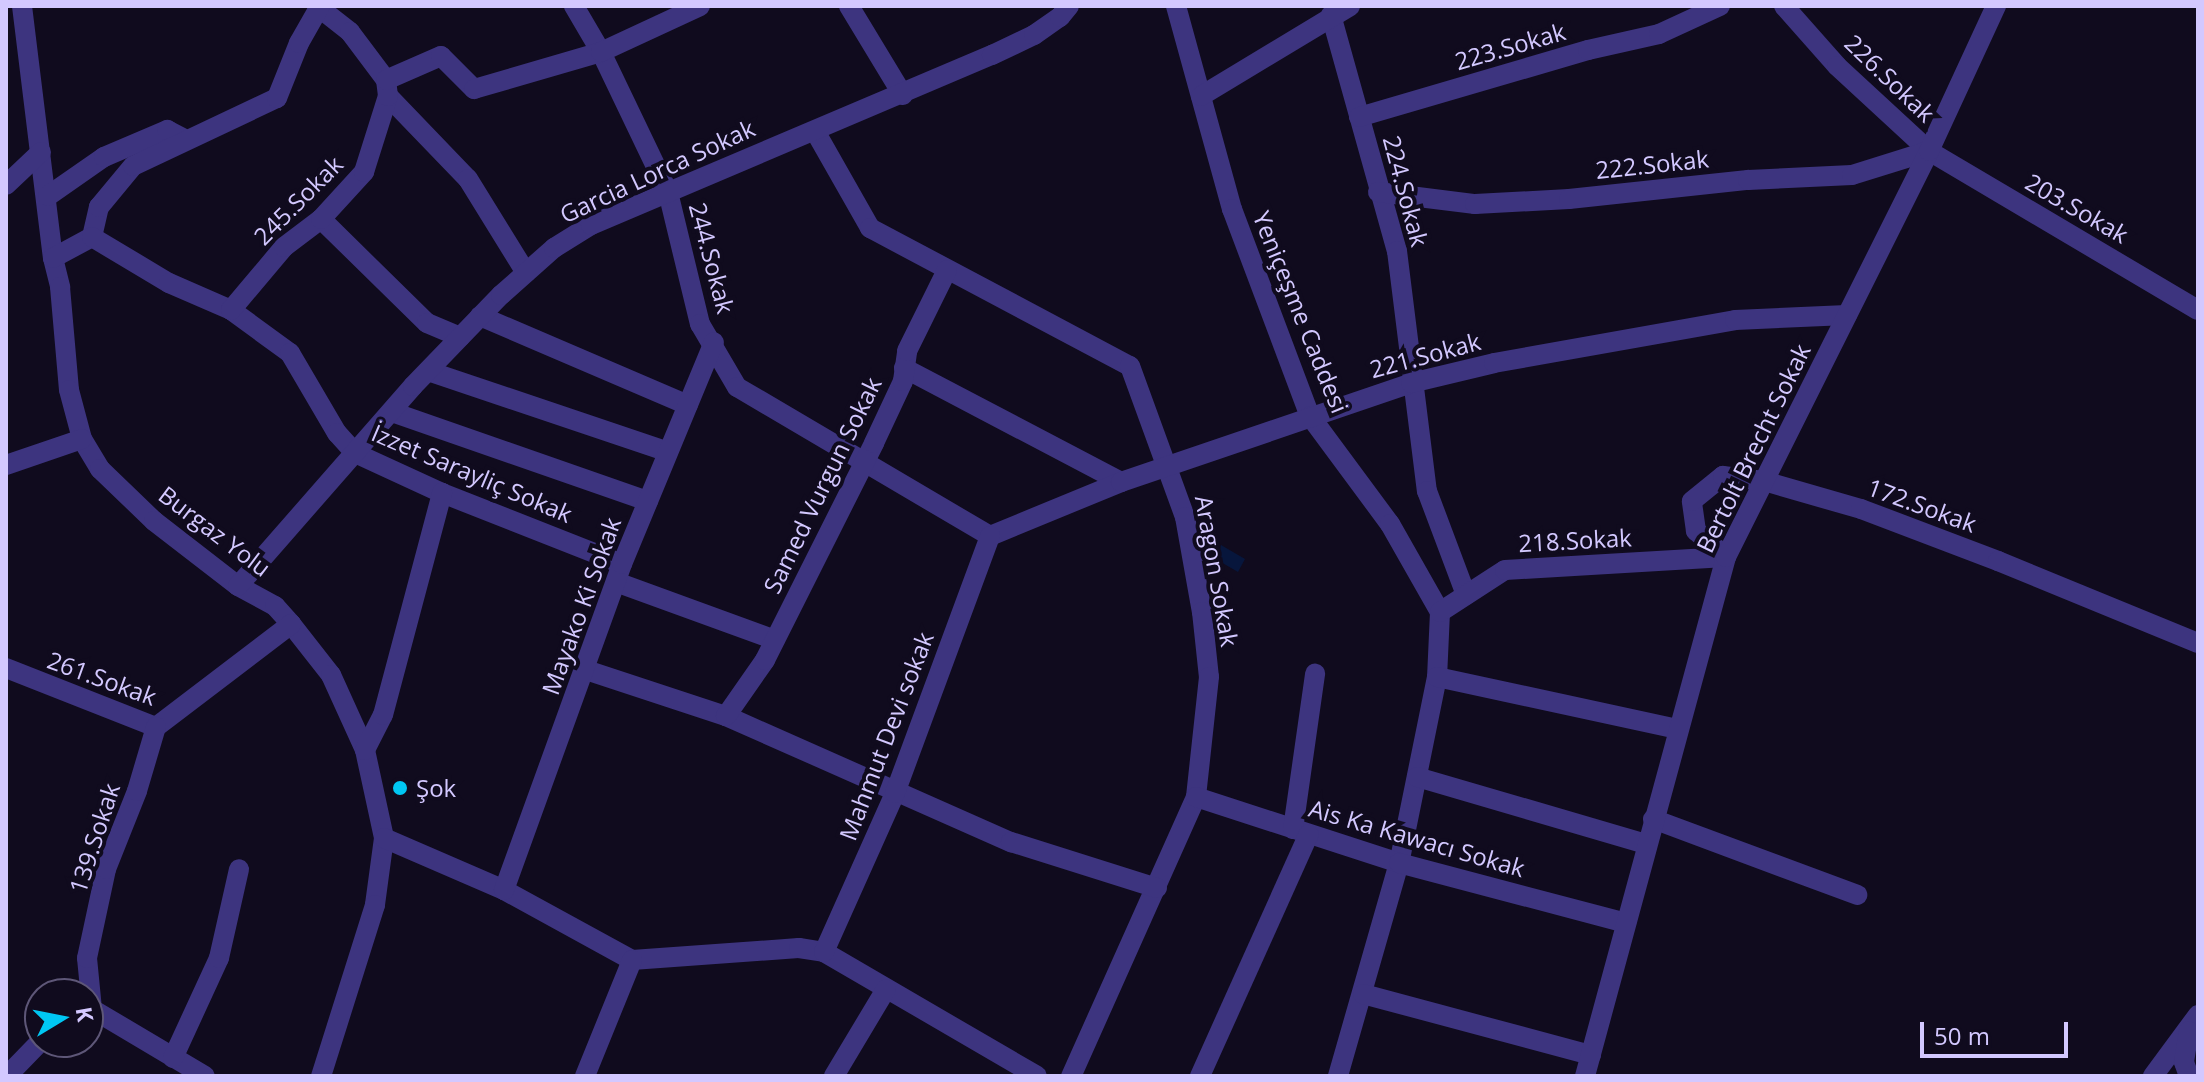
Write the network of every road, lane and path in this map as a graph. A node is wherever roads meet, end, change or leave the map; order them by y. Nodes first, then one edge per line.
1 (22, 6) edge
2 (319, 6) edge
3 (574, 6) edge
4 (700, 6) edge
5 (849, 6) edge
6 (1069, 6) edge
7 (1176, 6) edge
8 (1720, 6) edge
9 (1784, 6) edge
10 (1996, 6) edge
11 (1341, 11) edge
12 (601, 52) junction
13 (387, 88) junction
14 (903, 95) junction
15 (1201, 96) junction
16 (1359, 117) junction
17 (815, 131) junction
18 (185, 139) junction
19 (1929, 151) junction
20 (41, 152) junction
21 (6, 185) edge
22 (668, 192) junction
23 (1378, 192) junction
24 (48, 196) junction
25 (321, 219) junction
26 (92, 237) junction
27 (53, 258) junction
28 (947, 270) junction
29 (526, 273) junction
30 (231, 310) junction
31 (2198, 310) edge
32 (1847, 315) junction
33 (480, 316) junction
34 (460, 337) junction
35 (713, 344) junction
36 (904, 368) junction
37 (428, 371) junction
38 (1411, 383) junction
39 (688, 405) junction
40 (392, 412) junction
41 (1310, 416) junction
42 (82, 439) junction
43 (668, 452) junction
44 (355, 453) junction
45 (865, 462) junction
46 (6, 465) edge
47 (1167, 468) junction
48 (1764, 481) junction
49 (1121, 482) junction
50 (442, 493) junction
51 (648, 501) junction
52 (990, 536) junction
53 (1726, 557) junction
54 (619, 573) junction
55 (238, 586) junction
56 (1466, 595) junction
57 (1440, 612) junction
58 (291, 624) junction
59 (775, 640) junction
60 (2198, 643) edge
61 (6, 668) edge
62 (586, 670) junction
63 (1315, 674) dead end
64 (1437, 677) junction
65 (726, 716) junction
66 (156, 727) junction
67 (1677, 729) junction
68 (365, 750) junction
69 (1417, 777) junction
70 (895, 793) junction
71 (1196, 797) junction
72 (1653, 819) junction
73 (1301, 831) junction
74 (384, 838) junction
75 (1646, 844) junction
76 (1399, 863) junction
77 (239, 869) dead end
78 (1157, 888) junction
79 (504, 890) junction
80 (1857, 895) dead end
81 (1626, 923) junction
82 (824, 952) junction
83 (632, 960) junction
84 (88, 978) edge
85 (886, 989) junction
86 (1363, 994) junction
87 (104, 1018) edge
88 (2194, 1021) edge
89 (1591, 1055) junction
90 (24, 1058) edge
91 (173, 1058) junction
92 (7, 1076) edge
93 (205, 1076) edge
94 (321, 1076) edge
95 (585, 1076) edge
96 (834, 1076) edge
97 (1037, 1076) edge
98 (1071, 1076) edge
99 (1200, 1076) edge
100 (1338, 1076) edge
101 (1585, 1076) edge
102 (2153, 1076) edge
103 (2189, 1076) edge

1 - 20 street, Burgaz Yolu
2 - 13 street
2 - 18 street
3 - 12 street, 244.Sokak
4 - 12 street
5 - 14 street
6 - 14 street, Garcia Lorca Sokak
7 - 15 street, Yeniçeşme Caddesi
8 - 16 street, 223.Sokak
9 - 19 street, 226.Sokak
10 - 19 street, Bertolt Brecht Sokak
11 - 15 street
11 - 16 street, 224.Sokak
12 - 13 street
12 - 22 street, 244.Sokak
13 - 25 street, 245.Sokak
13 - 29 street
14 - 17 street, Garcia Lorca Sokak
15 - 41 street, Yeniçeşme Caddesi
16 - 23 street, 224.Sokak
17 - 22 street, Garcia Lorca Sokak
17 - 28 street, Aragon Sokak
18 - 24 street
18 - 26 street
19 - 23 street, 222.Sokak
19 - 31 street, 203.Sokak
19 - 32 street, Bertolt Brecht Sokak
20 - 21 street
20 - 24 street, Burgaz Yolu
22 - 29 street, Garcia Lorca Sokak
22 - 35 street, 244.Sokak
23 - 38 street, 224.Sokak
24 - 27 street, Burgaz Yolu
25 - 30 street, 245.Sokak
25 - 34 street
26 - 27 street
26 - 30 street, İzzet Sarayliç Sokak
27 - 42 street, Burgaz Yolu
28 - 36 street, Samed Vurgun Sokak
28 - 47 street, Aragon Sokak
29 - 33 street, Garcia Lorca Sokak
30 - 44 street, İzzet Sarayliç Sokak
32 - 38 street, 221.Sokak
32 - 48 street, Bertolt Brecht Sokak
33 - 34 street, Garcia Lorca Sokak
33 - 39 street
34 - 37 street, Garcia Lorca Sokak
35 - 39 street, Mayako Ki Sokak
35 - 45 street, 244.Sokak
36 - 45 street, Samed Vurgun Sokak
36 - 49 street
37 - 40 street, Garcia Lorca Sokak
37 - 43 street
38 - 41 street, 221.Sokak
38 - 56 street, 224.Sokak
39 - 43 street, Mayako Ki Sokak
40 - 44 street, Garcia Lorca Sokak
40 - 51 street
41 - 47 street, 221.Sokak
41 - 57 street, Yeniçeşme Caddesi
42 - 46 street
42 - 55 street, Burgaz Yolu
43 - 51 street, Mayako Ki Sokak
44 - 50 street, İzzet Sarayliç Sokak
44 - 55 street, Garcia Lorca Sokak
45 - 52 street, 244.Sokak
45 - 59 street, Samed Vurgun Sokak
47 - 49 street, 221.Sokak
47 - 71 street, Aragon Sokak
48 - 53 street, Bertolt Brecht Sokak
48 - 53 street, 172.Sokak
48 - 60 street, 172.Sokak
49 - 52 street, 221.Sokak
50 - 54 street, İzzet Sarayliç Sokak
50 - 68 street
51 - 54 street, Mayako Ki Sokak
52 - 70 street, Mahmut Devi sokak
53 - 56 street, 218.Sokak
53 - 67 street, Bertolt Brecht Sokak
54 - 59 street, İzzet Sarayliç Sokak
54 - 62 street, Mayako Ki Sokak
55 - 58 street, Burgaz Yolu
56 - 57 street, 218.Sokak
57 - 64 street
58 - 66 street, 261.Sokak
58 - 68 street, Burgaz Yolu
59 - 65 street, Samed Vurgun Sokak
61 - 66 street, 261.Sokak
62 - 65 street
62 - 79 street, Mayako Ki Sokak
63 - 73 street
64 - 67 street
64 - 69 street
65 - 70 street
66 - 84 street, 139.Sokak
67 - 72 street, Bertolt Brecht Sokak
68 - 74 street, Burgaz Yolu
69 - 75 street
69 - 76 street
70 - 78 street
70 - 82 street, Mahmut Devi sokak
71 - 73 street, Ais Ka Kawacı Sokak
71 - 78 street, Aragon Sokak
72 - 75 street, Bertolt Brecht Sokak
72 - 80 street
73 - 76 street, Ais Ka Kawacı Sokak
73 - 99 street
74 - 79 street
74 - 94 street, Burgaz Yolu
75 - 81 street, Bertolt Brecht Sokak
76 - 81 street, Ais Ka Kawacı Sokak
76 - 86 street
77 - 91 street
78 - 98 street, Aragon Sokak
79 - 83 street
81 - 89 street, Bertolt Brecht Sokak
82 - 83 street
82 - 85 street
83 - 95 street
85 - 96 street
85 - 97 street
86 - 89 street
86 - 100 street
87 - 91 street
88 - 102 street
88 - 103 street
89 - 101 street, Bertolt Brecht Sokak
90 - 92 street
91 - 93 street

